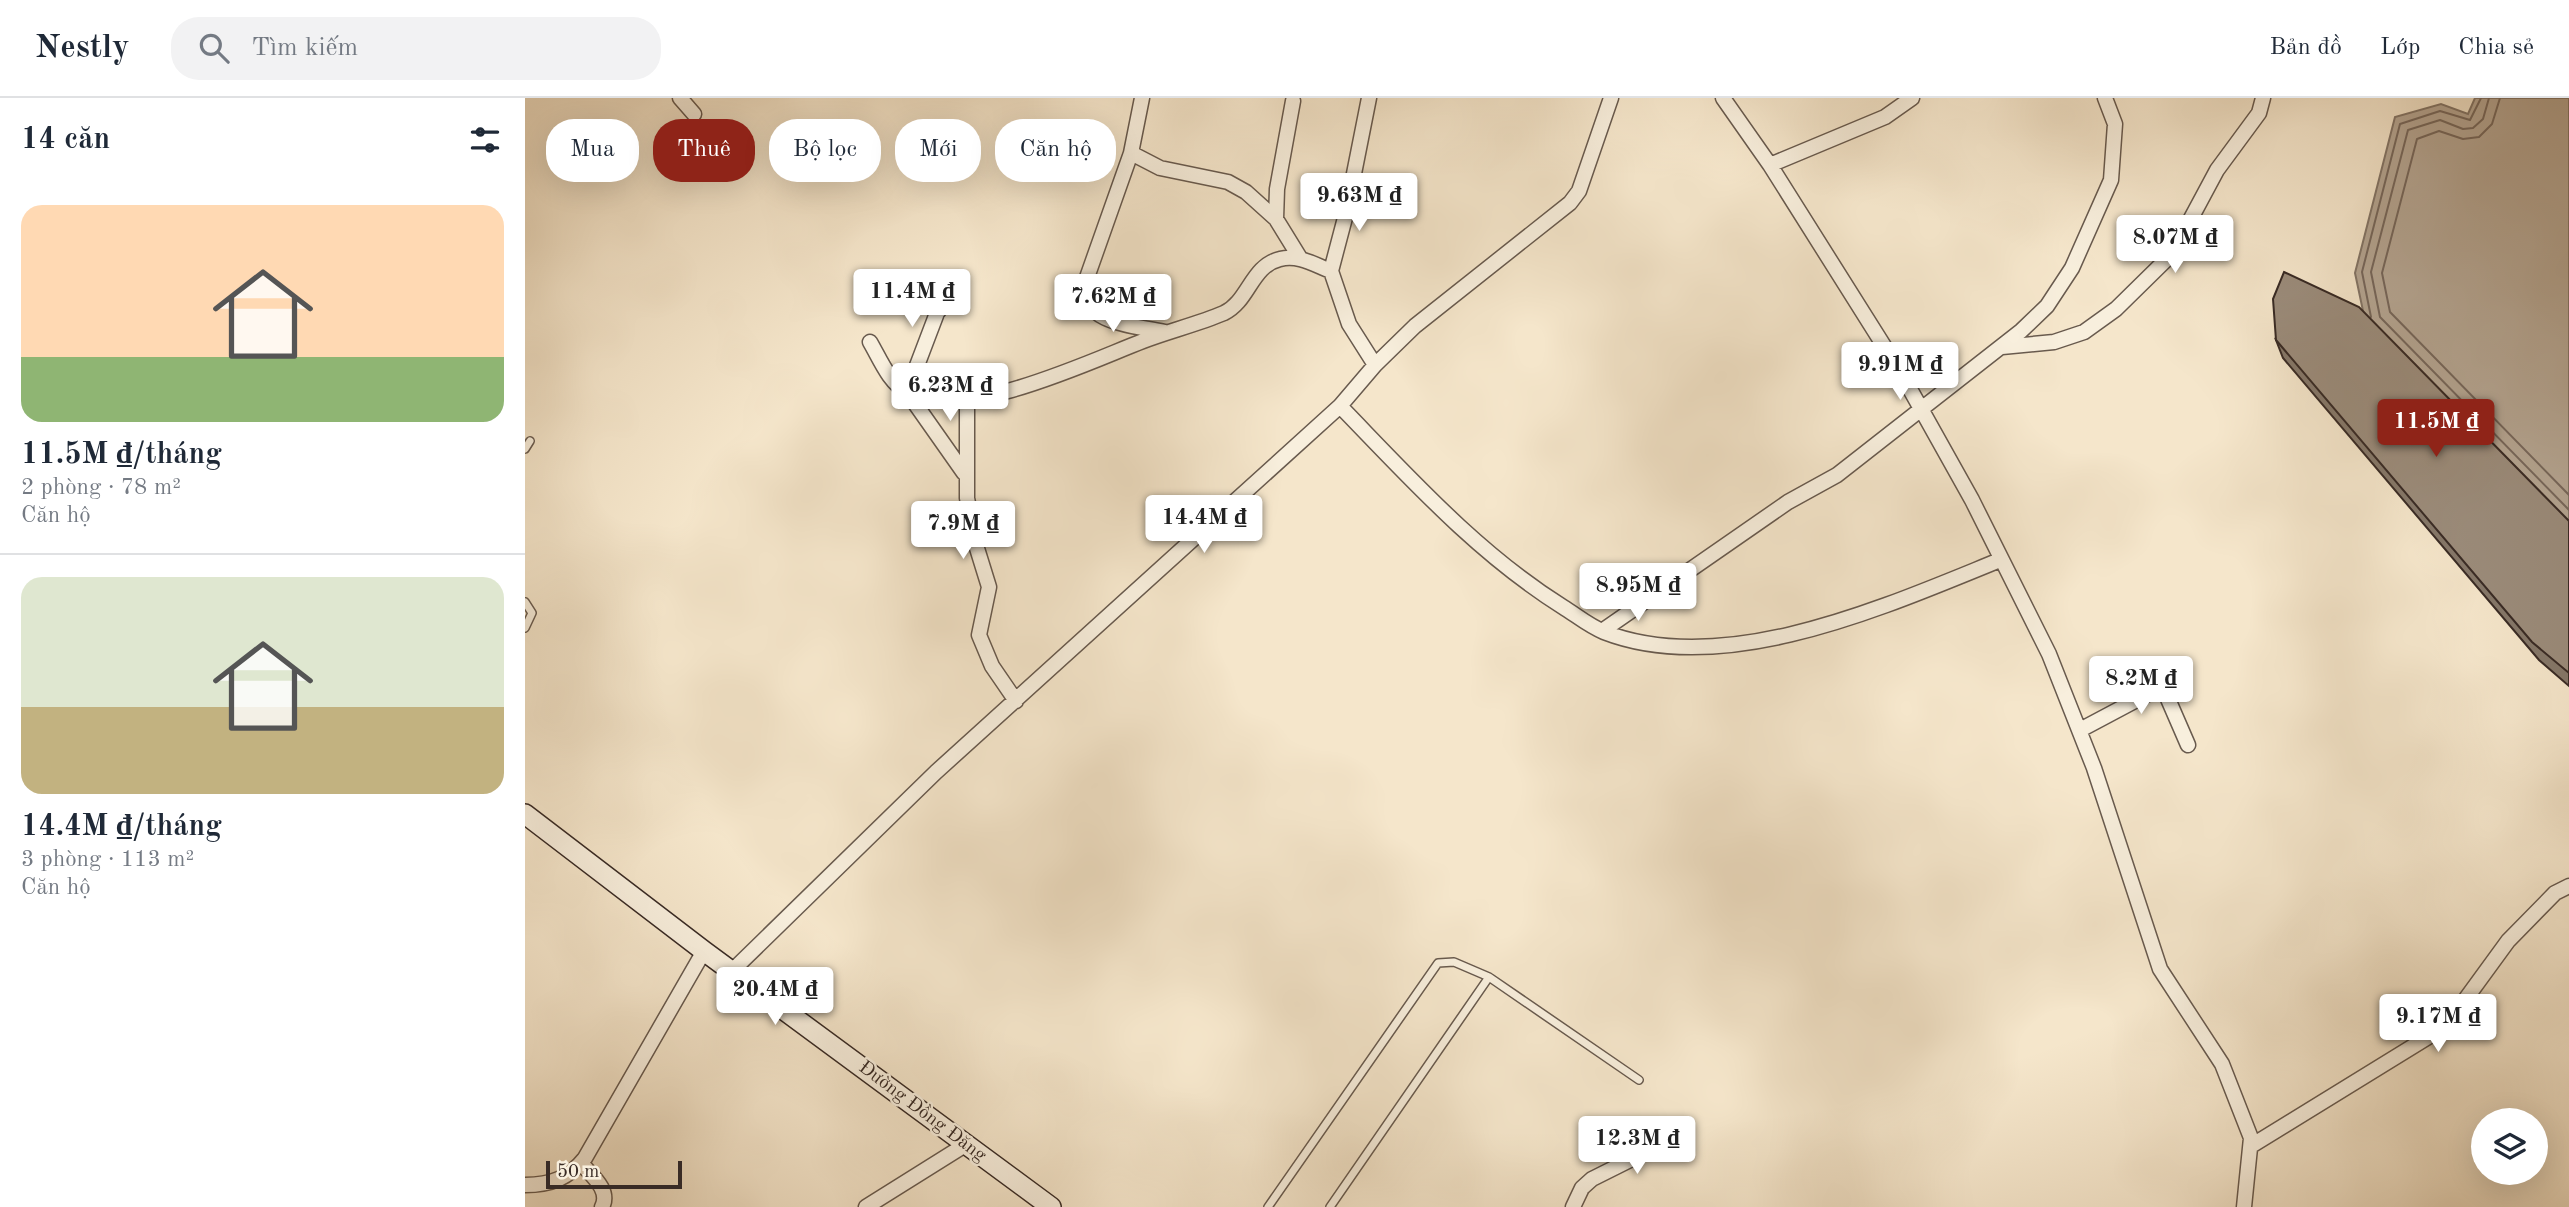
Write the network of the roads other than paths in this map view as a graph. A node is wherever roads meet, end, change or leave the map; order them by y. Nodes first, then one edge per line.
1 (680, 98) edge
2 (1142, 98) edge
3 (1369, 98) edge
4 (1611, 98) edge
5 (1723, 98) edge
6 (1912, 98) edge
7 (2105, 98) edge
8 (2263, 98) edge
9 (1293, 101) dead end
10 (694, 114) dead end
11 (1131, 153) junction
12 (1770, 166) junction
13 (1276, 219) junction
14 (1300, 258) junction
15 (1331, 271) junction
16 (956, 289) dead end
17 (1167, 332) junction
18 (870, 342) dead end
19 (2000, 347) junction
20 (1375, 365) junction
21 (907, 392) junction
22 (967, 400) junction
23 (1340, 406) junction
24 (1921, 408) junction
25 (530, 442) dead end
26 (525, 449) edge
27 (964, 473) junction
28 (2000, 560) junction
29 (525, 602) edge
30 (525, 628) edge
31 (1602, 631) junction
32 (1016, 701) junction
33 (2080, 730) junction
34 (2187, 745) dead end
35 (525, 814) edge
36 (2569, 886) edge
37 (703, 951) junction
38 (733, 970) junction
39 (1489, 977) junction
40 (1639, 1080) dead end
41 (1686, 1132) dead end
42 (965, 1144) junction
43 (2251, 1146) junction
44 (581, 1163) junction
45 (525, 1185) edge
46 (602, 1207) edge
47 (866, 1207) edge
48 (1051, 1207) edge
49 (1268, 1207) edge
50 (1330, 1207) edge
51 (1573, 1207) edge
52 (2243, 1207) edge

1 - 10 street
2 - 11 street
3 - 15 street
4 - 20 street
5 - 12 street
6 - 12 street
7 - 19 street
8 - 19 street
9 - 13 street
11 - 13 street
11 - 17 street
12 - 24 street
13 - 14 street
14 - 15 street
14 - 17 street
15 - 20 street
16 - 21 street
17 - 22 street
18 - 21 street
19 - 24 street
20 - 23 street
21 - 22 street
21 - 27 street
22 - 27 street
23 - 31 street
23 - 32 street
24 - 28 street
24 - 31 street
25 - 26 lane
27 - 32 street
28 - 31 street
28 - 33 street
29 - 30 lane
32 - 38 street
33 - 34 street
33 - 43 street
35 - 37 main road, Đường Đồng Đăng
36 - 43 street
37 - 38 main road, Đường Đồng Đăng
37 - 44 street
38 - 42 main road, Đường Đồng Đăng
39 - 40 lane
39 - 49 lane
39 - 50 lane
41 - 51 street
42 - 47 street
42 - 48 main road, Đường Đồng Đăng
43 - 52 street
44 - 45 street
44 - 46 street

